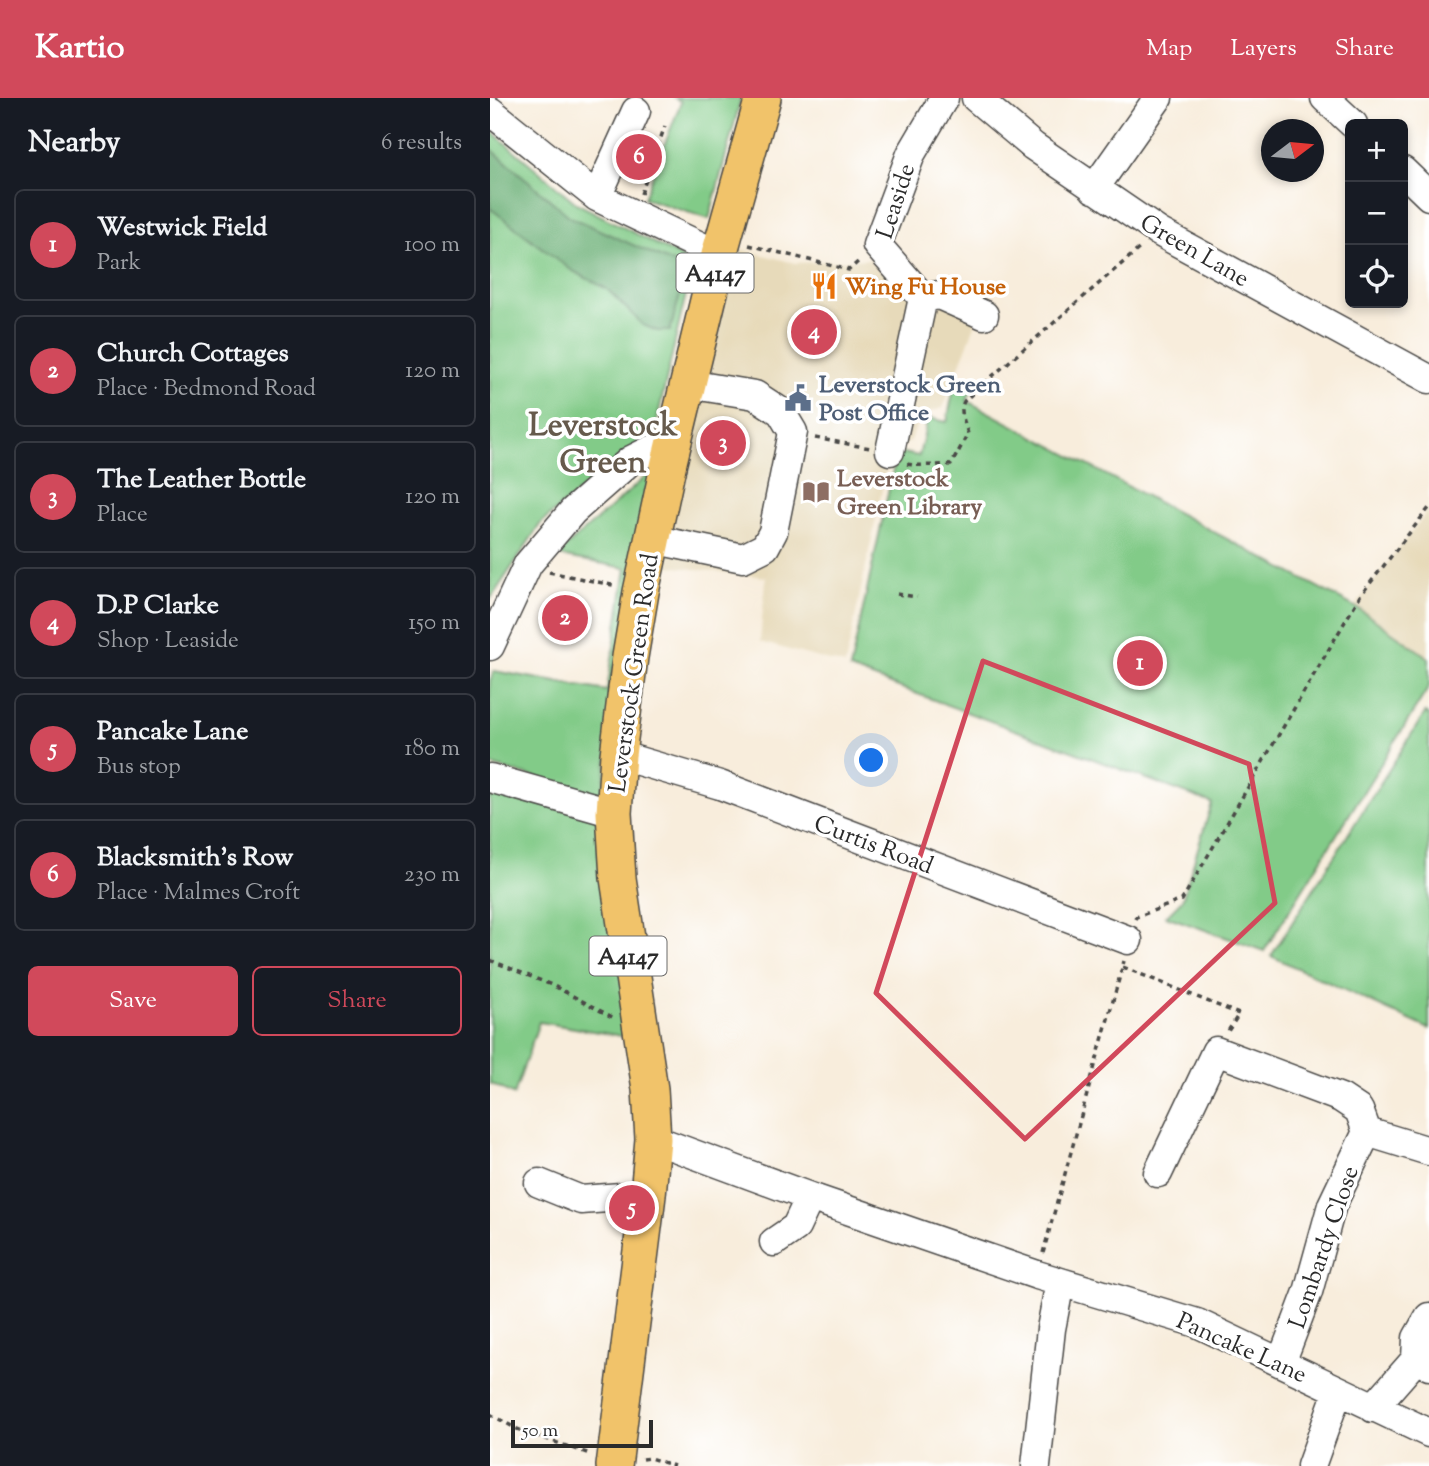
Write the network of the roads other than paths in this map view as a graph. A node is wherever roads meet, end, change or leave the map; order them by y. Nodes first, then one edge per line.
1 (762, 98) edge
2 (944, 98) edge
3 (976, 98) edge
4 (1158, 98) edge
5 (1325, 98) edge
6 (490, 111) edge
7 (636, 111) dead end
8 (1348, 119) edge
9 (1408, 176) edge
10 (1094, 189) junction
11 (1429, 196) edge
12 (597, 197) junction
13 (722, 246) junction
14 (922, 298) junction
15 (984, 315) dead end
16 (1429, 379) edge
17 (688, 384) junction
18 (672, 449) junction
19 (890, 452) dead end
20 (652, 539) junction
21 (490, 646) edge
22 (618, 755) junction
23 (490, 778) edge
24 (614, 813) junction
25 (1125, 954) road end
26 (1367, 1132) junction
27 (653, 1139) junction
28 (1429, 1151) edge
29 (1158, 1173) dead end
30 (539, 1183) dead end
31 (648, 1195) junction
32 (810, 1197) junction
33 (774, 1242) dead end
34 (1048, 1278) junction
35 (1429, 1317) edge
36 (1281, 1363) junction
37 (1423, 1363) edge
38 (1338, 1391) junction
39 (1373, 1408) junction
40 (1429, 1433) edge
41 (614, 1463) edge
42 (1037, 1466) edge
43 (1311, 1466) edge

1 - 13 main road, Leverstock Green Road / A4147
2 - 14 street, Leaside
3 - 10 street, Green Lane
4 - 10 street
5 - 8 street
6 - 12 street
7 - 12 street
9 - 11 street
10 - 16 street, Green Lane
12 - 13 street
13 - 17 main road, Leverstock Green Road / A4147
14 - 15 street
14 - 19 street
17 - 18 main road, Leverstock Green Road / A4147
17 - 20 street
18 - 20 main road, Leverstock Green Road / A4147
18 - 21 street
20 - 22 main road, Leverstock Green Road / A4147
22 - 24 main road, Leverstock Green Road / A4147
22 - 25 street, Curtis Road
23 - 24 street
24 - 27 main road, Leverstock Green Road / A4147
26 - 28 street
26 - 29 street
26 - 36 street, Lombardy Close
27 - 31 main road, Leverstock Green Road / A4147
27 - 32 street, Pancake Lane
30 - 31 street
31 - 41 main road, Leverstock Green Road / A4147
32 - 33 street
32 - 34 street, Pancake Lane
34 - 36 street, Pancake Lane
34 - 42 street
35 - 37 street
36 - 38 street, Pancake Lane
37 - 39 street
38 - 39 street, Pancake Lane
38 - 43 street
39 - 40 street, Pancake Lane

